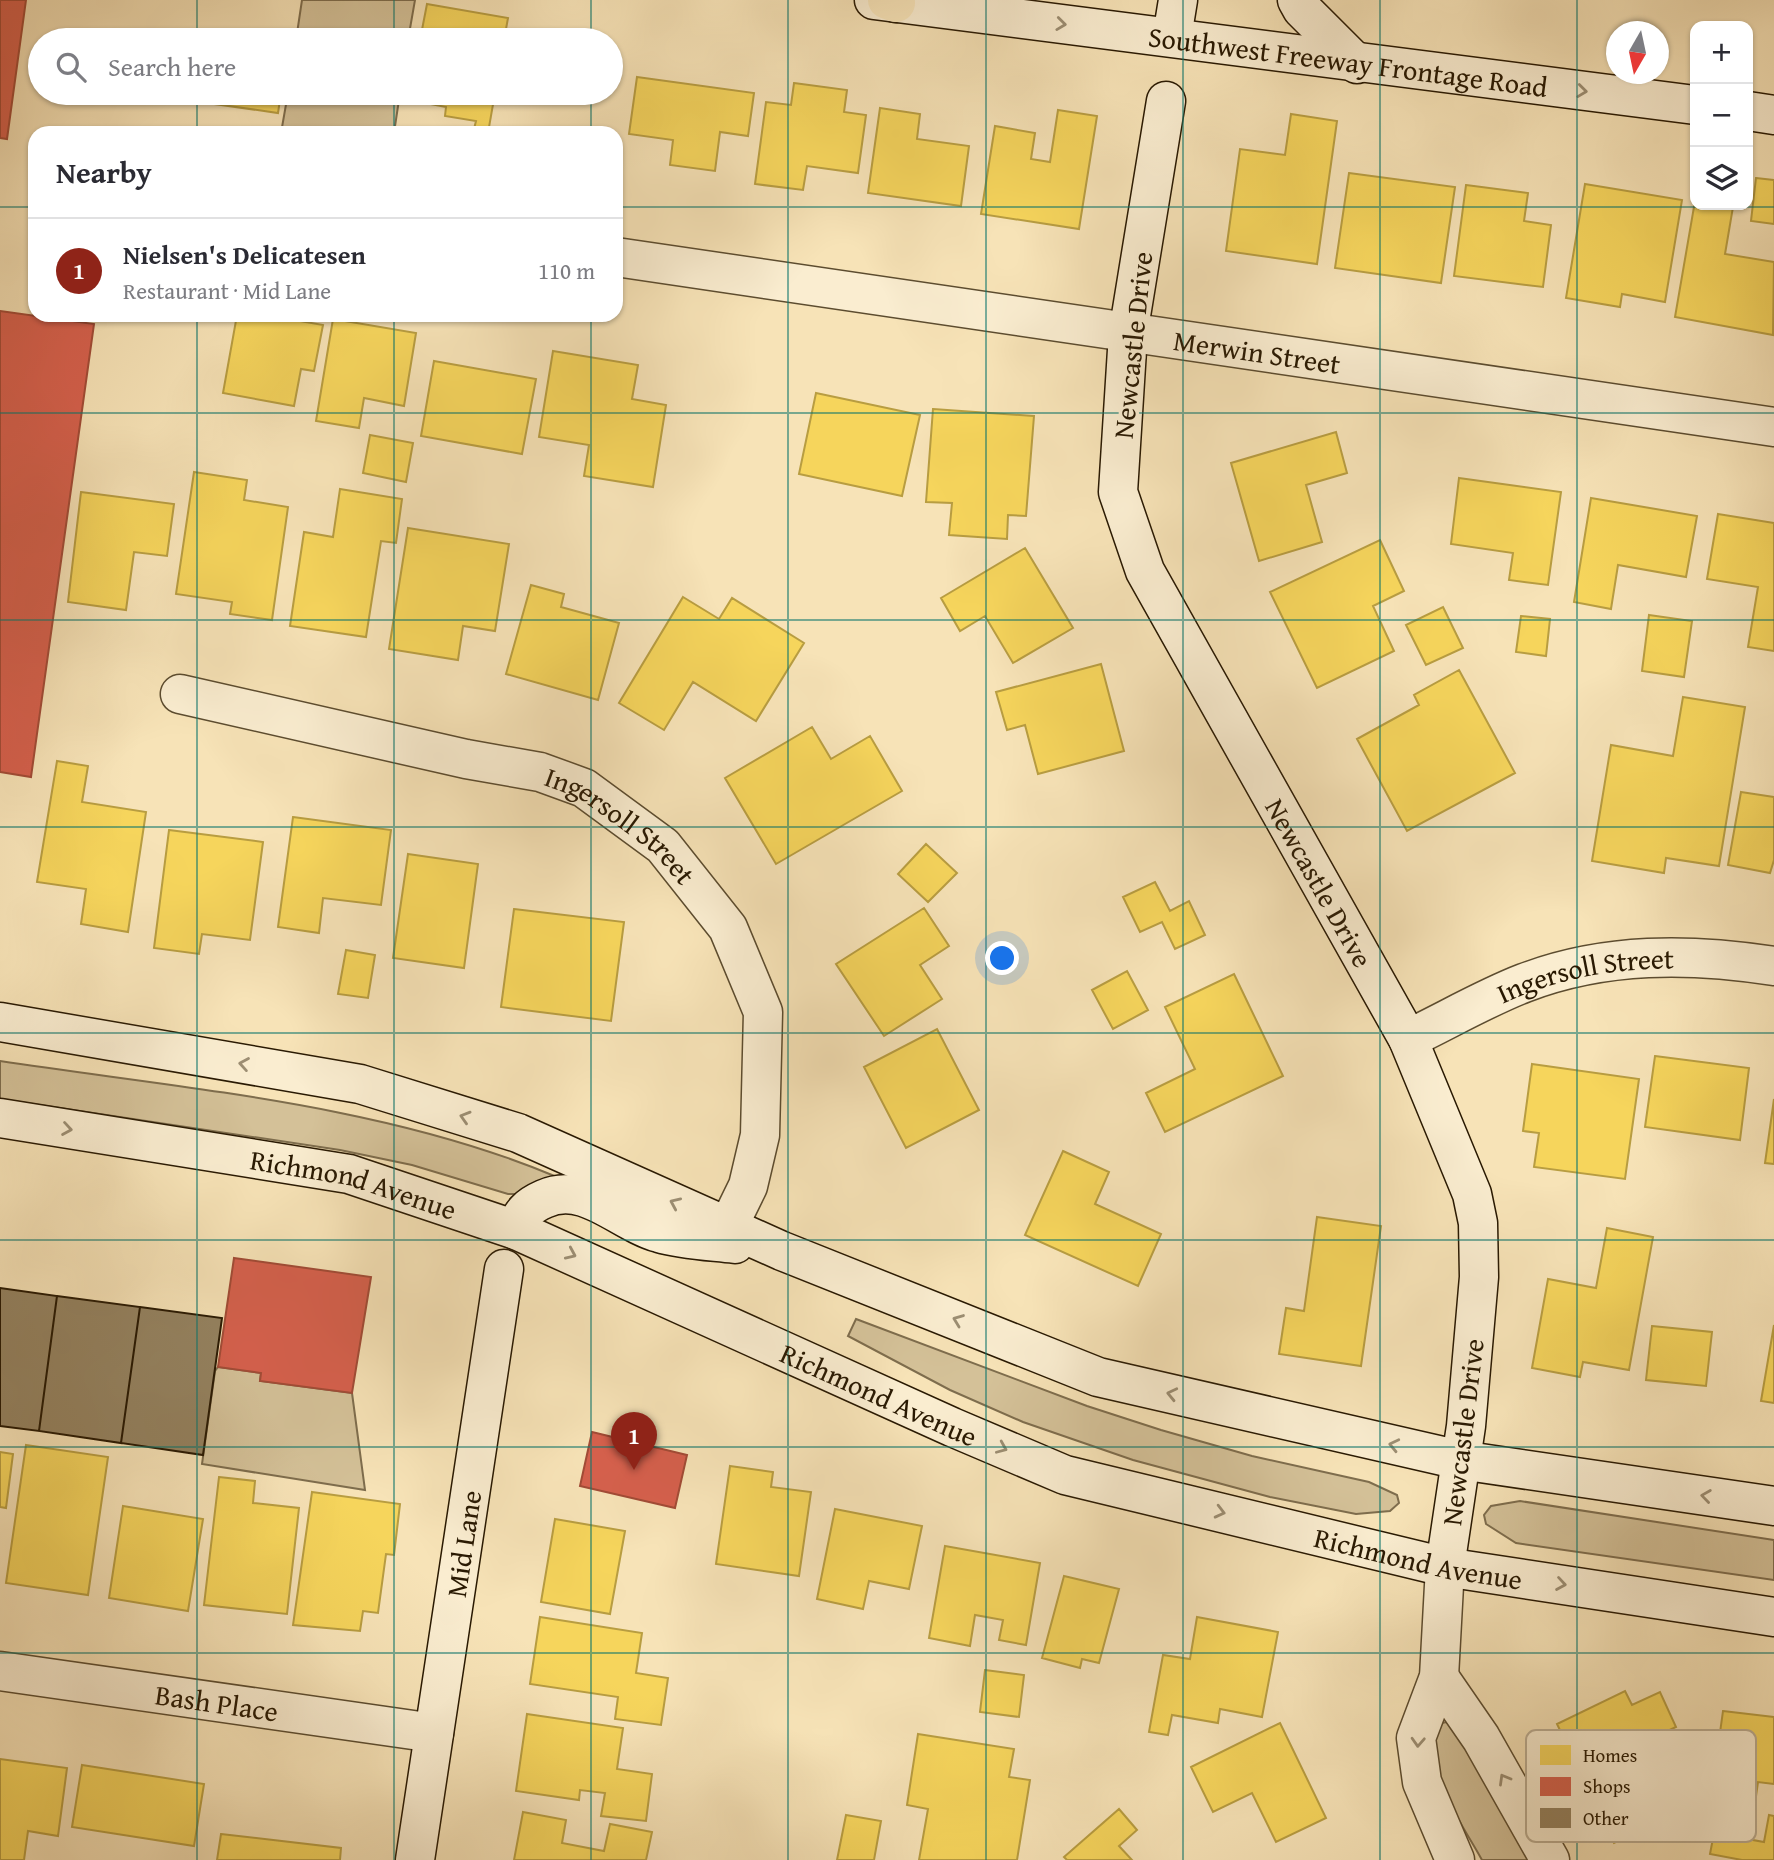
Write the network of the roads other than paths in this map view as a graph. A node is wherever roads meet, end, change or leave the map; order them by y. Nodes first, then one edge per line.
1 (1178, 0) edge
2 (1297, 0) edge
3 (886, 1) edge
4 (1172, 37) junction
5 (1357, 64) junction
6 (1166, 101) dead end
7 (1690, 104) edge
8 (1753, 112) edge
9 (1774, 115) edge
10 (623, 258) edge
11 (1128, 334) junction
12 (1774, 427) edge
13 (180, 694) dead end
14 (1774, 966) edge
15 (0, 1022) edge
16 (1408, 1039) junction
17 (0, 1118) edge
18 (728, 1227) junction
19 (516, 1230) junction
20 (782, 1251) junction
21 (1461, 1460) junction
22 (1774, 1506) edge
23 (1445, 1567) junction
24 (1774, 1617) edge
25 (0, 1671) edge
26 (1439, 1677) junction
27 (434, 1733) junction
28 (1526, 1818) edge
29 (1540, 1842) edge
30 (415, 1860) edge
31 (1455, 1860) edge
32 (1550, 1860) edge

1 - 4 street
2 - 5 street
3 -> 4 street, Southwest Freeway Frontage Road
4 - 5 street, Southwest Freeway Frontage Road
5 -> 7 street, Southwest Freeway Frontage Road
6 - 11 street, Newcastle Drive
8 - 9 street
10 - 11 street, Merwin Street
11 - 12 street, Merwin Street
11 - 16 street, Newcastle Drive
13 - 18 street, Ingersoll Street
14 - 16 street, Ingersoll Street
18 -> 15 street
16 - 21 street, Newcastle Drive
17 -> 19 street, Richmond Avenue
18 - 20 street
19 - 20 street, Mid Lane
19 -> 23 street, Richmond Avenue
19 - 27 street, Mid Lane
21 -> 20 street
22 -> 21 street
21 - 23 street, Newcastle Drive
23 -> 24 street, Richmond Avenue
23 - 26 street, Newcastle Drive
25 - 27 street, Bash Place
28 -> 26 street
26 -> 31 street, Newcastle Drive
27 - 30 street, Mid Lane
32 -> 29 street

